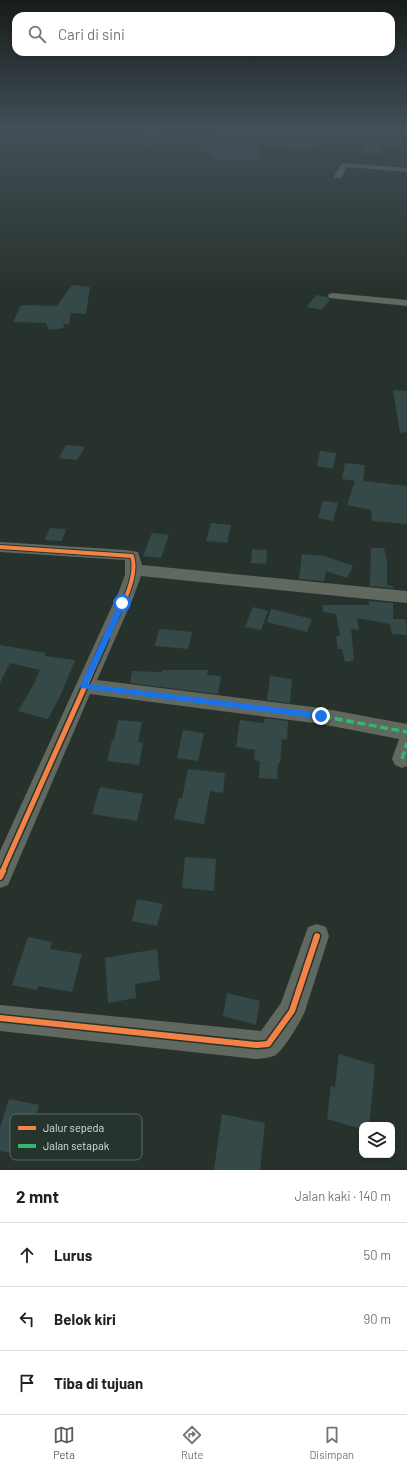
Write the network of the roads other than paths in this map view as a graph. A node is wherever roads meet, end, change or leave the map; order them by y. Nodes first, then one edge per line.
1 (333, 296) dead end
2 (407, 303) edge
3 (0, 547) edge
4 (135, 570) junction
5 (407, 597) edge
6 (84, 686) junction
7 (407, 732) edge
8 (0, 877) edge
9 (317, 936) dead end
10 (0, 1018) edge

1 - 2 street
3 - 4 street
4 - 5 street
4 - 6 street
6 - 7 street
6 - 8 street
9 - 10 street

